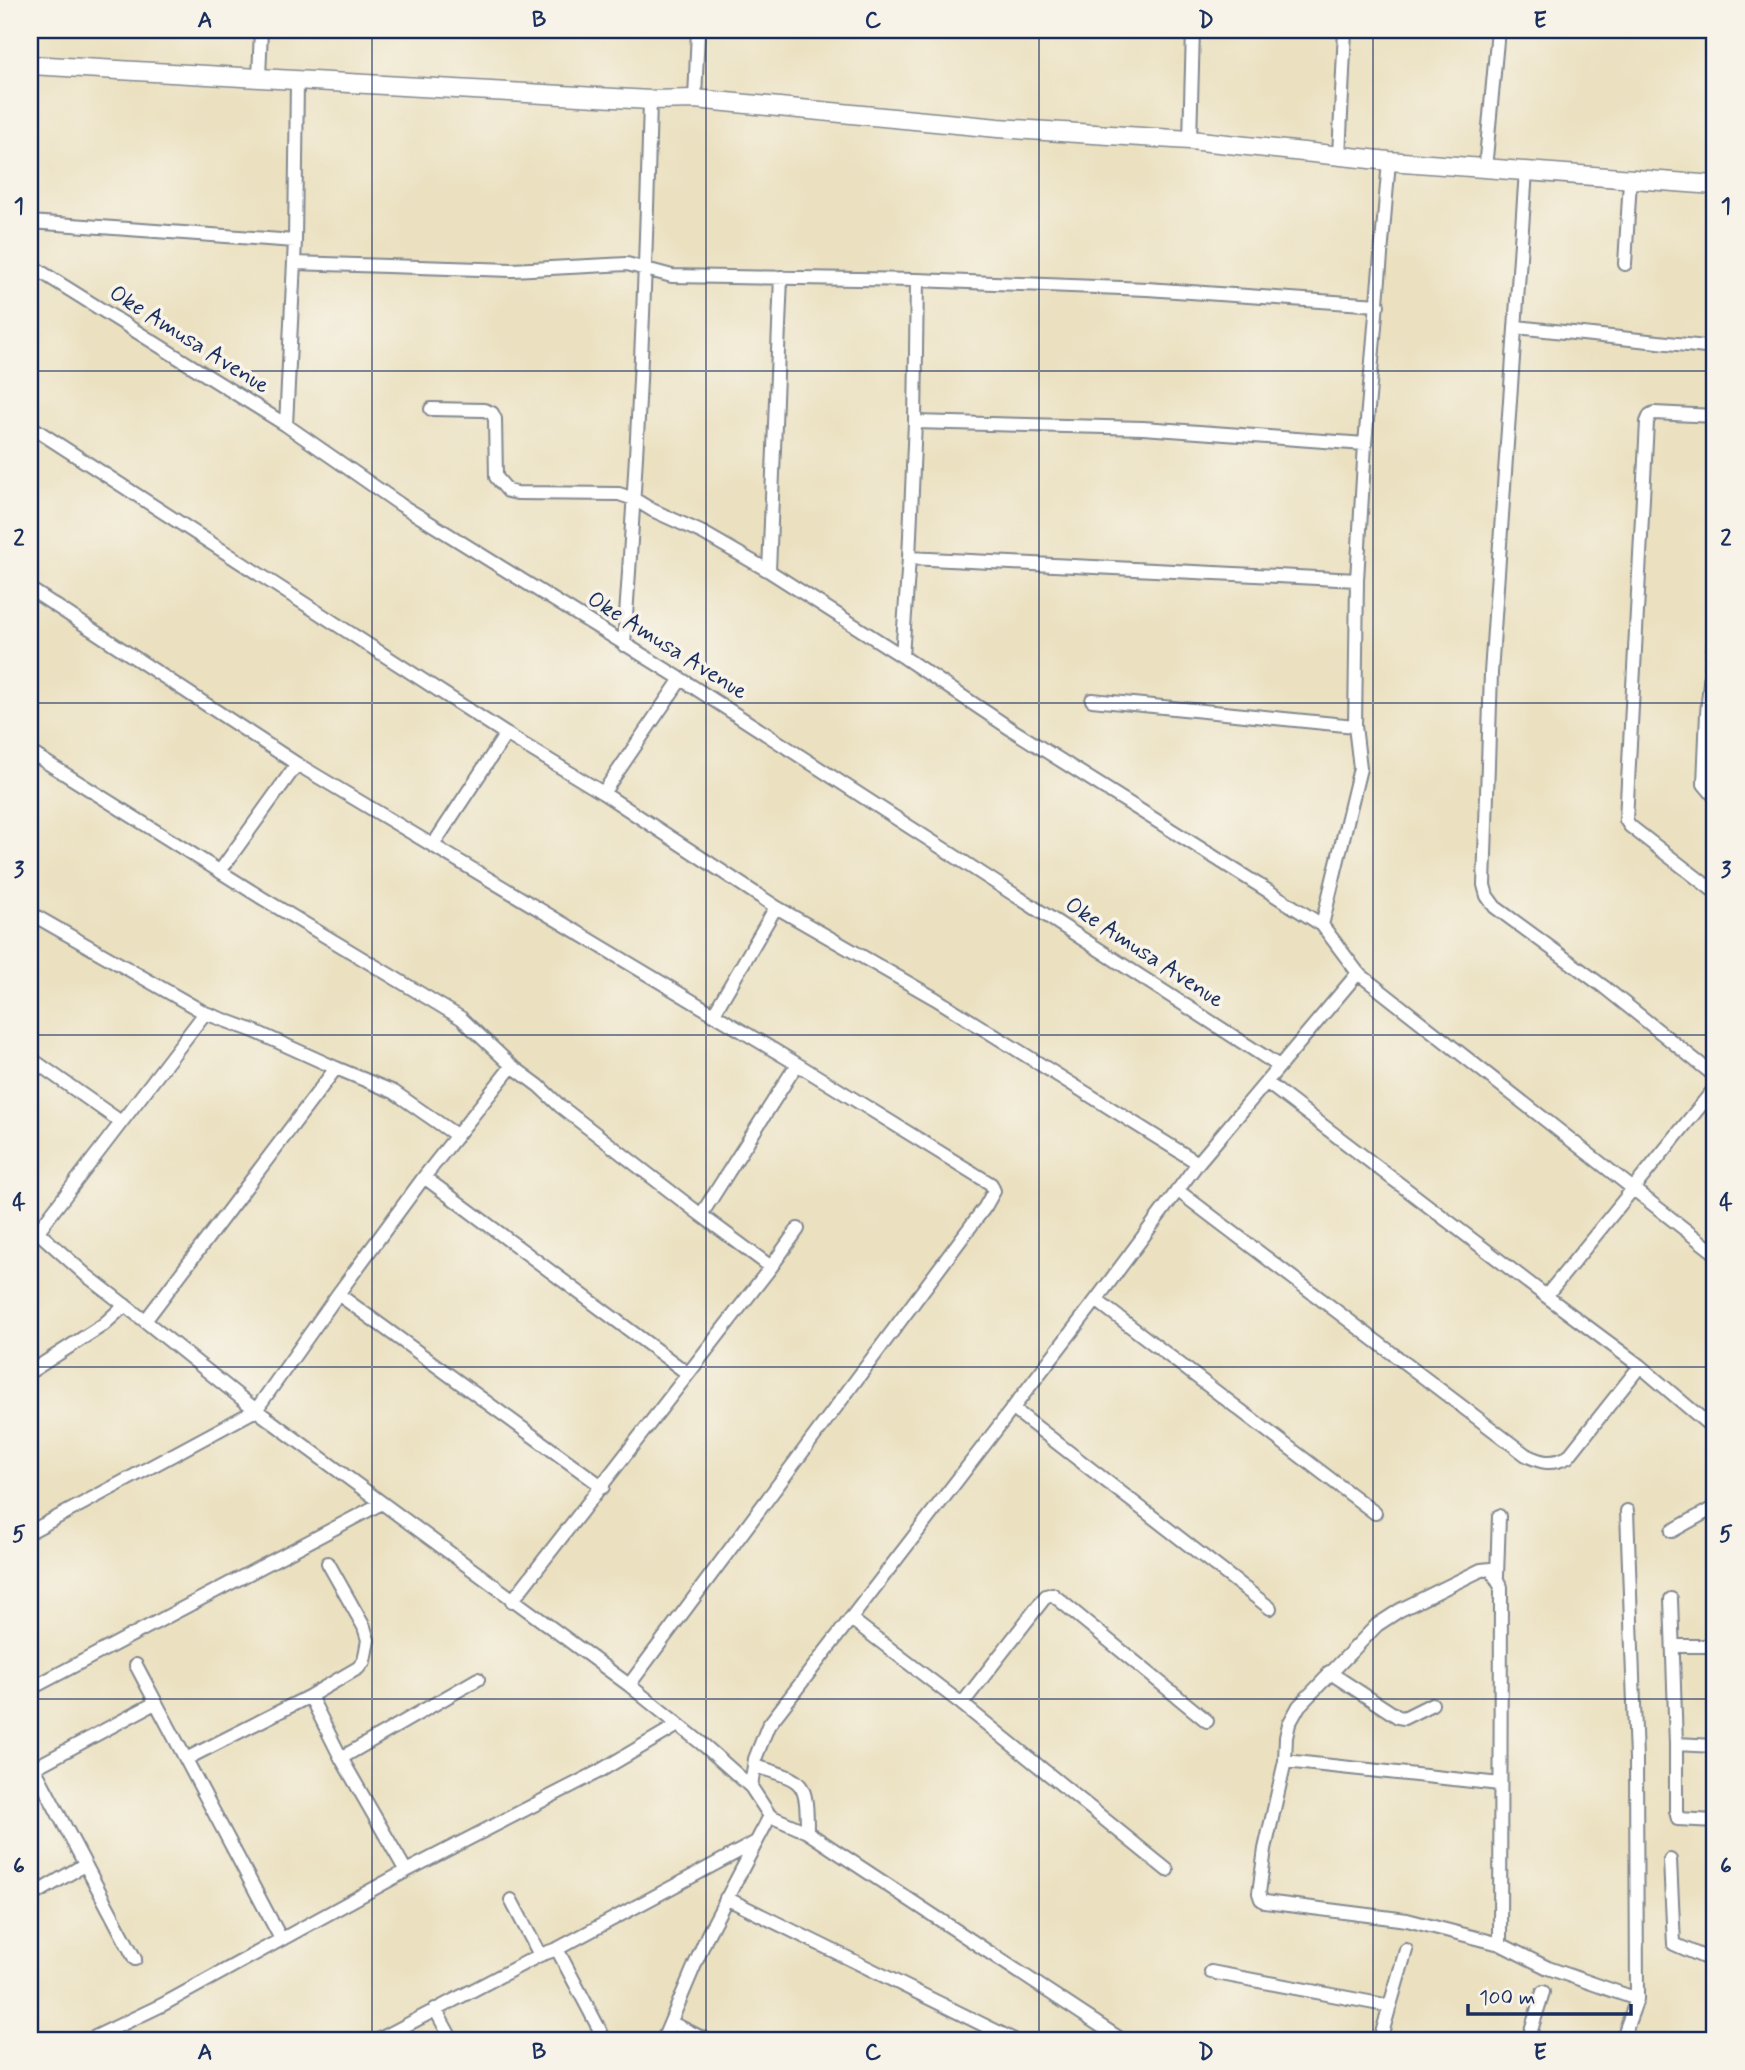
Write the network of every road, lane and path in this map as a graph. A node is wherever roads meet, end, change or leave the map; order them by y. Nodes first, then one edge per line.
1 (261, 30) edge
2 (698, 30) edge
3 (1193, 30) edge
4 (1345, 30) edge
5 (1498, 30) edge
6 (30, 65) edge
7 (259, 76) junction
8 (297, 80) junction
9 (695, 99) junction
10 (650, 100) junction
11 (1190, 140) junction
12 (1339, 156) junction
13 (1389, 161) junction
14 (1485, 169) junction
15 (1526, 171) junction
16 (1630, 180) junction
17 (1715, 185) edge
18 (30, 222) edge
19 (295, 241) junction
20 (294, 263) junction
21 (1625, 264) dead end
22 (30, 265) edge
23 (646, 269) junction
24 (781, 277) junction
25 (917, 280) junction
26 (1378, 305) junction
27 (1516, 327) junction
28 (1715, 348) edge
29 (1715, 393) edge
30 (431, 409) dead end
31 (1714, 416) edge
32 (915, 422) junction
33 (286, 425) junction
34 (30, 426) edge
35 (1715, 442) edge
36 (1365, 444) junction
37 (634, 499) junction
38 (908, 558) junction
39 (769, 571) junction
40 (1357, 580) junction
41 (30, 589) edge
42 (1715, 642) edge
43 (624, 645) junction
44 (902, 656) junction
45 (681, 679) junction
46 (1092, 700) dead end
47 (1355, 726) junction
48 (506, 734) junction
49 (30, 752) edge
50 (297, 764) junction
51 (603, 793) junction
52 (1715, 797) edge
53 (433, 845) junction
54 (220, 871) junction
55 (1715, 892) edge
56 (776, 907) junction
57 (30, 913) edge
58 (1322, 925) junction
59 (1357, 973) junction
60 (205, 1013) junction
61 (713, 1015) junction
62 (30, 1058) edge
63 (797, 1064) junction
64 (513, 1066) junction
65 (1279, 1066) junction
66 (336, 1068) junction
67 (1715, 1076) edge
68 (1266, 1082) junction
69 (1715, 1088) edge
70 (121, 1122) junction
71 (456, 1135) junction
72 (1198, 1163) junction
73 (424, 1177) junction
74 (1632, 1188) junction
75 (1177, 1190) junction
76 (701, 1215) junction
77 (34, 1228) edge
78 (798, 1229) dead end
79 (1715, 1253) edge
80 (771, 1266) junction
81 (338, 1294) junction
82 (1546, 1296) junction
83 (1096, 1300) junction
84 (125, 1305) junction
85 (145, 1321) junction
86 (1640, 1366) junction
87 (30, 1372) edge
88 (687, 1373) junction
89 (1012, 1408) junction
90 (256, 1410) junction
91 (1715, 1430) edge
92 (603, 1487) junction
93 (382, 1503) junction
94 (1715, 1507) edge
95 (1627, 1511) dead end
96 (1375, 1513) dead end
97 (1499, 1516) dead end
98 (1672, 1531) dead end
99 (30, 1532) edge
100 (328, 1563) dead end
101 (1497, 1576) junction
102 (1671, 1599) dead end
103 (512, 1601) junction
104 (1270, 1608) dead end
105 (851, 1619) junction
106 (1673, 1646) junction
107 (1715, 1646) edge
108 (136, 1665) dead end
109 (1329, 1672) junction
110 (478, 1679) dead end
111 (629, 1685) junction
112 (30, 1689) edge
113 (310, 1696) junction
114 (155, 1703) junction
115 (962, 1703) junction
116 (1432, 1704) dead end
117 (1207, 1721) dead end
118 (678, 1726) junction
119 (1676, 1744) junction
120 (1715, 1745) edge
121 (341, 1758) junction
122 (187, 1759) junction
123 (1285, 1761) junction
124 (32, 1764) edge
125 (754, 1766) junction
126 (1500, 1784) junction
127 (751, 1787) junction
128 (770, 1816) junction
129 (1715, 1821) edge
130 (807, 1832) junction
131 (756, 1843) junction
132 (1671, 1860) dead end
133 (84, 1866) junction
134 (1167, 1870) dead end
135 (406, 1871) junction
136 (30, 1896) edge
137 (726, 1898) junction
138 (511, 1900) dead end
139 (281, 1940) junction
140 (1500, 1944) junction
141 (557, 1949) junction
142 (1406, 1950) dead end
143 (540, 1955) junction
144 (135, 1959) dead end
145 (1715, 1962) edge
146 (1211, 1972) dead end
147 (1543, 1992) dead end
148 (1637, 1999) junction
149 (1390, 2006) junction
150 (435, 2009) junction
151 (672, 2024) junction
152 (89, 2040) edge
153 (378, 2040) edge
154 (452, 2040) edge
155 (605, 2040) edge
156 (663, 2040) edge
157 (706, 2040) edge
158 (1014, 2040) edge
159 (1122, 2040) edge
160 (1380, 2040) edge
161 (1528, 2040) edge
162 (1622, 2040) edge

1 - 7 street
2 - 9 street
3 - 11 street
4 - 12 street
5 - 14 street
6 - 7 street
7 - 8 street
8 - 10 street
8 - 19 street
9 - 10 street
9 - 11 street
10 - 23 street
11 - 12 street
12 - 13 street
13 - 14 street
13 - 26 street
14 - 15 street
15 - 16 street
15 - 27 street
16 - 17 street
16 - 21 street
18 - 19 street
19 - 20 street
20 - 23 street
20 - 33 street
22 - 33 street, Oke Amusa Avenue
23 - 24 street
23 - 37 street
24 - 25 street
24 - 39 street
25 - 26 street
25 - 32 street
26 - 36 street
27 - 28 street
27 - 67 street
29 - 31 street
30 - 37 street
31 - 35 street
31 - 55 street
32 - 36 street
32 - 38 street
33 - 43 street, Oke Amusa Avenue
34 - 48 street
35 - 42 street
36 - 40 street
37 - 39 street
37 - 43 street
38 - 40 street
38 - 44 street
39 - 44 street
40 - 47 street
41 - 50 street
42 - 52 street
43 - 45 street, Oke Amusa Avenue
44 - 58 street
45 - 51 street
45 - 65 street, Oke Amusa Avenue
46 - 47 street
47 - 58 street
48 - 51 street
48 - 53 street
49 - 54 street
50 - 53 street
50 - 54 street
51 - 56 street
53 - 61 street
54 - 64 street
56 - 61 street
56 - 72 street
57 - 60 street
58 - 59 street
59 - 65 street
59 - 74 street
60 - 66 street
60 - 70 street
61 - 63 street
62 - 70 street
63 - 76 street
63 - 111 street
64 - 71 street
64 - 76 street
65 - 68 street
66 - 71 street
66 - 85 street
68 - 72 street
68 - 82 street
69 - 74 street
70 - 77 street
71 - 73 street
72 - 75 street
73 - 81 street
73 - 88 street
74 - 79 street
74 - 82 street
75 - 83 street
75 - 86 street
76 - 80 street
77 - 84 street
78 - 80 street
80 - 88 street
81 - 90 street
81 - 92 street
82 - 86 street
83 - 89 street
83 - 96 street
84 - 85 street
84 - 87 street
85 - 90 street
86 - 91 street
88 - 92 street
89 - 104 street
89 - 105 street
90 - 93 street
90 - 99 street
92 - 103 street
93 - 103 street
93 - 112 street
94 - 98 street
95 - 148 street
97 - 101 street
100 - 113 street
101 - 109 street
101 - 126 street
102 - 106 street
103 - 111 street
105 - 115 street
105 - 125 street
106 - 107 street
106 - 119 street
108 - 114 street
109 - 116 street
109 - 123 street
110 - 121 street
111 - 118 street
113 - 121 street
113 - 122 street
114 - 122 street
114 - 124 street
115 - 117 street
115 - 134 street
118 - 127 street
118 - 135 street
119 - 120 street
119 - 129 street
121 - 135 street
122 - 139 street
123 - 126 street
123 - 140 street
124 - 133 street
125 - 127 street
125 - 130 street
126 - 140 street
127 - 128 street
128 - 130 street
128 - 131 street
130 - 159 street
131 - 137 street
131 - 141 street
132 - 145 street
133 - 136 street
133 - 144 street
135 - 139 street
137 - 151 street
137 - 158 street
138 - 143 street
139 - 152 street
140 - 148 street
141 - 143 street
141 - 155 street
142 - 149 street
143 - 150 street
146 - 149 street
147 - 161 street
148 - 162 street
149 - 160 street
150 - 153 street
150 - 154 street
151 - 156 street
151 - 157 street

